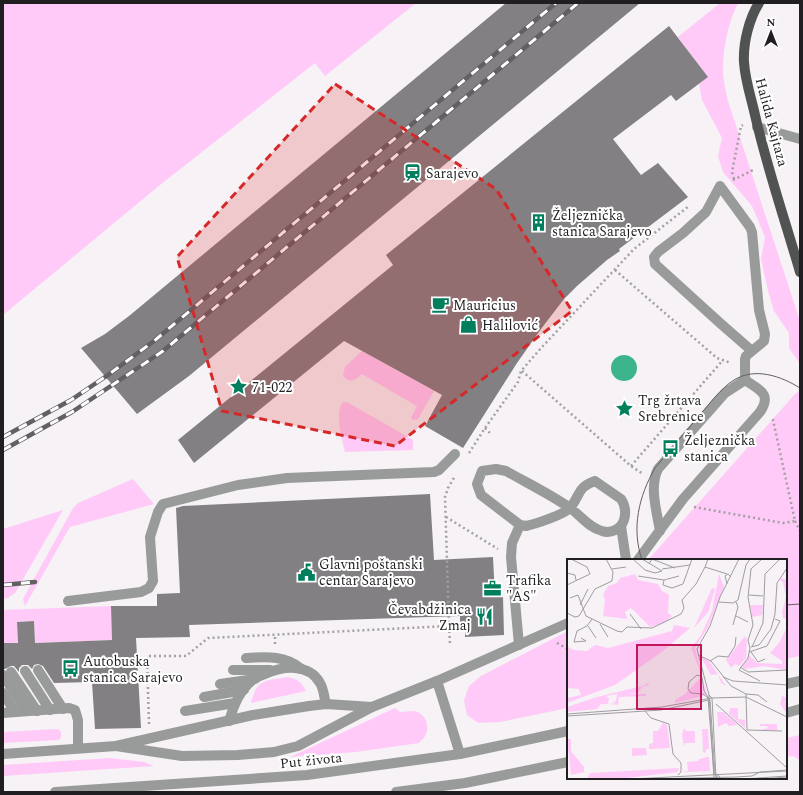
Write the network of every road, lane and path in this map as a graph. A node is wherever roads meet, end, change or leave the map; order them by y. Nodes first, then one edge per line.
1 (759, 3) edge
2 (756, 122) junction
3 (800, 139) edge
4 (760, 167) dead end
5 (740, 176) dead end
6 (734, 179) dead end
7 (693, 203) dead end
8 (615, 270) junction
9 (800, 272) edge
10 (752, 351) junction
11 (723, 360) junction
12 (745, 366) junction
13 (521, 371) junction
14 (745, 380) junction
15 (760, 412) junction
16 (485, 428) junction
17 (492, 435) dead end
18 (455, 454) dead end
19 (469, 454) dead end
20 (631, 466) junction
21 (458, 472) dead end
22 (638, 472) dead end
23 (682, 499) junction
24 (570, 508) junction
25 (446, 517) junction
26 (795, 521) junction
27 (520, 524) junction
28 (621, 526) junction
29 (660, 531) junction
30 (800, 531) edge
31 (511, 557) junction
32 (626, 559) edge
33 (639, 559) edge
34 (68, 601) dead end
35 (567, 623) edge
36 (449, 626) junction
37 (450, 644) dead end
38 (519, 644) junction
39 (246, 658) dead end
40 (301, 669) junction
41 (38, 670) dead end
42 (233, 670) dead end
43 (274, 670) junction
44 (25, 671) dead end
45 (7, 674) edge
46 (254, 679) junction
47 (437, 681) junction
48 (800, 681) edge
49 (220, 684) dead end
50 (787, 684) edge
51 (244, 690) junction
52 (3, 693) edge
53 (204, 697) dead end
54 (235, 703) junction
55 (326, 704) junction
56 (372, 707) junction
57 (63, 709) junction
58 (800, 709) edge
59 (50, 710) junction
60 (26, 711) junction
61 (37, 711) junction
62 (185, 711) dead end
63 (15, 712) junction
64 (787, 712) edge
65 (3, 713) edge
66 (229, 721) junction
67 (567, 731) edge
68 (149, 732) dead end
69 (116, 746) junction
70 (78, 748) junction
71 (3, 754) edge
72 (460, 754) junction
73 (567, 762) edge
74 (55, 792) edge
75 (396, 792) edge

1 - 2 main road, Halida Kajtaza
2 - 3 street
2 - 6 path
2 - 9 main road, Halida Kajtaza
4 - 5 path
7 - 8 path
8 - 11 path
8 - 13 path
10 - 10 street
10 - 12 street
11 - 12 path
11 - 20 path
12 - 14 street
13 - 16 path
13 - 20 path
14 - 15 street
14 - 29 street
15 - 23 street
15 - 26 path
16 - 17 path
16 - 19 path
18 - 34 street
20 - 22 path
21 - 25 path
23 - 26 path
23 - 29 street
24 - 27 street
24 - 27 street
24 - 28 street
24 - 28 street
25 - 31 path
25 - 36 path
26 - 30 path
27 - 31 street
28 - 32 street
29 - 33 street
31 - 38 street
35 - 38 street
36 - 37 path
36 - 68 path
38 - 47 street
39 - 40 street
40 - 43 street
40 - 55 street
41 - 57 street
42 - 43 street
43 - 46 street
44 - 59 street
45 - 60 street
45 - 61 street
46 - 49 street
46 - 51 street
47 - 56 street
47 - 72 street
48 - 50 street
51 - 53 street
51 - 54 street
52 - 63 street
54 - 62 street
54 - 66 street
55 - 56 street
55 - 66 street
56 - 69 street
57 - 59 street
57 - 70 street
58 - 64 street
59 - 61 street
60 - 61 street
60 - 63 street
63 - 65 street
66 - 69 street
67 - 72 street, Put života
69 - 70 street
70 - 71 street
72 - 74 street, Put života
73 - 75 street

